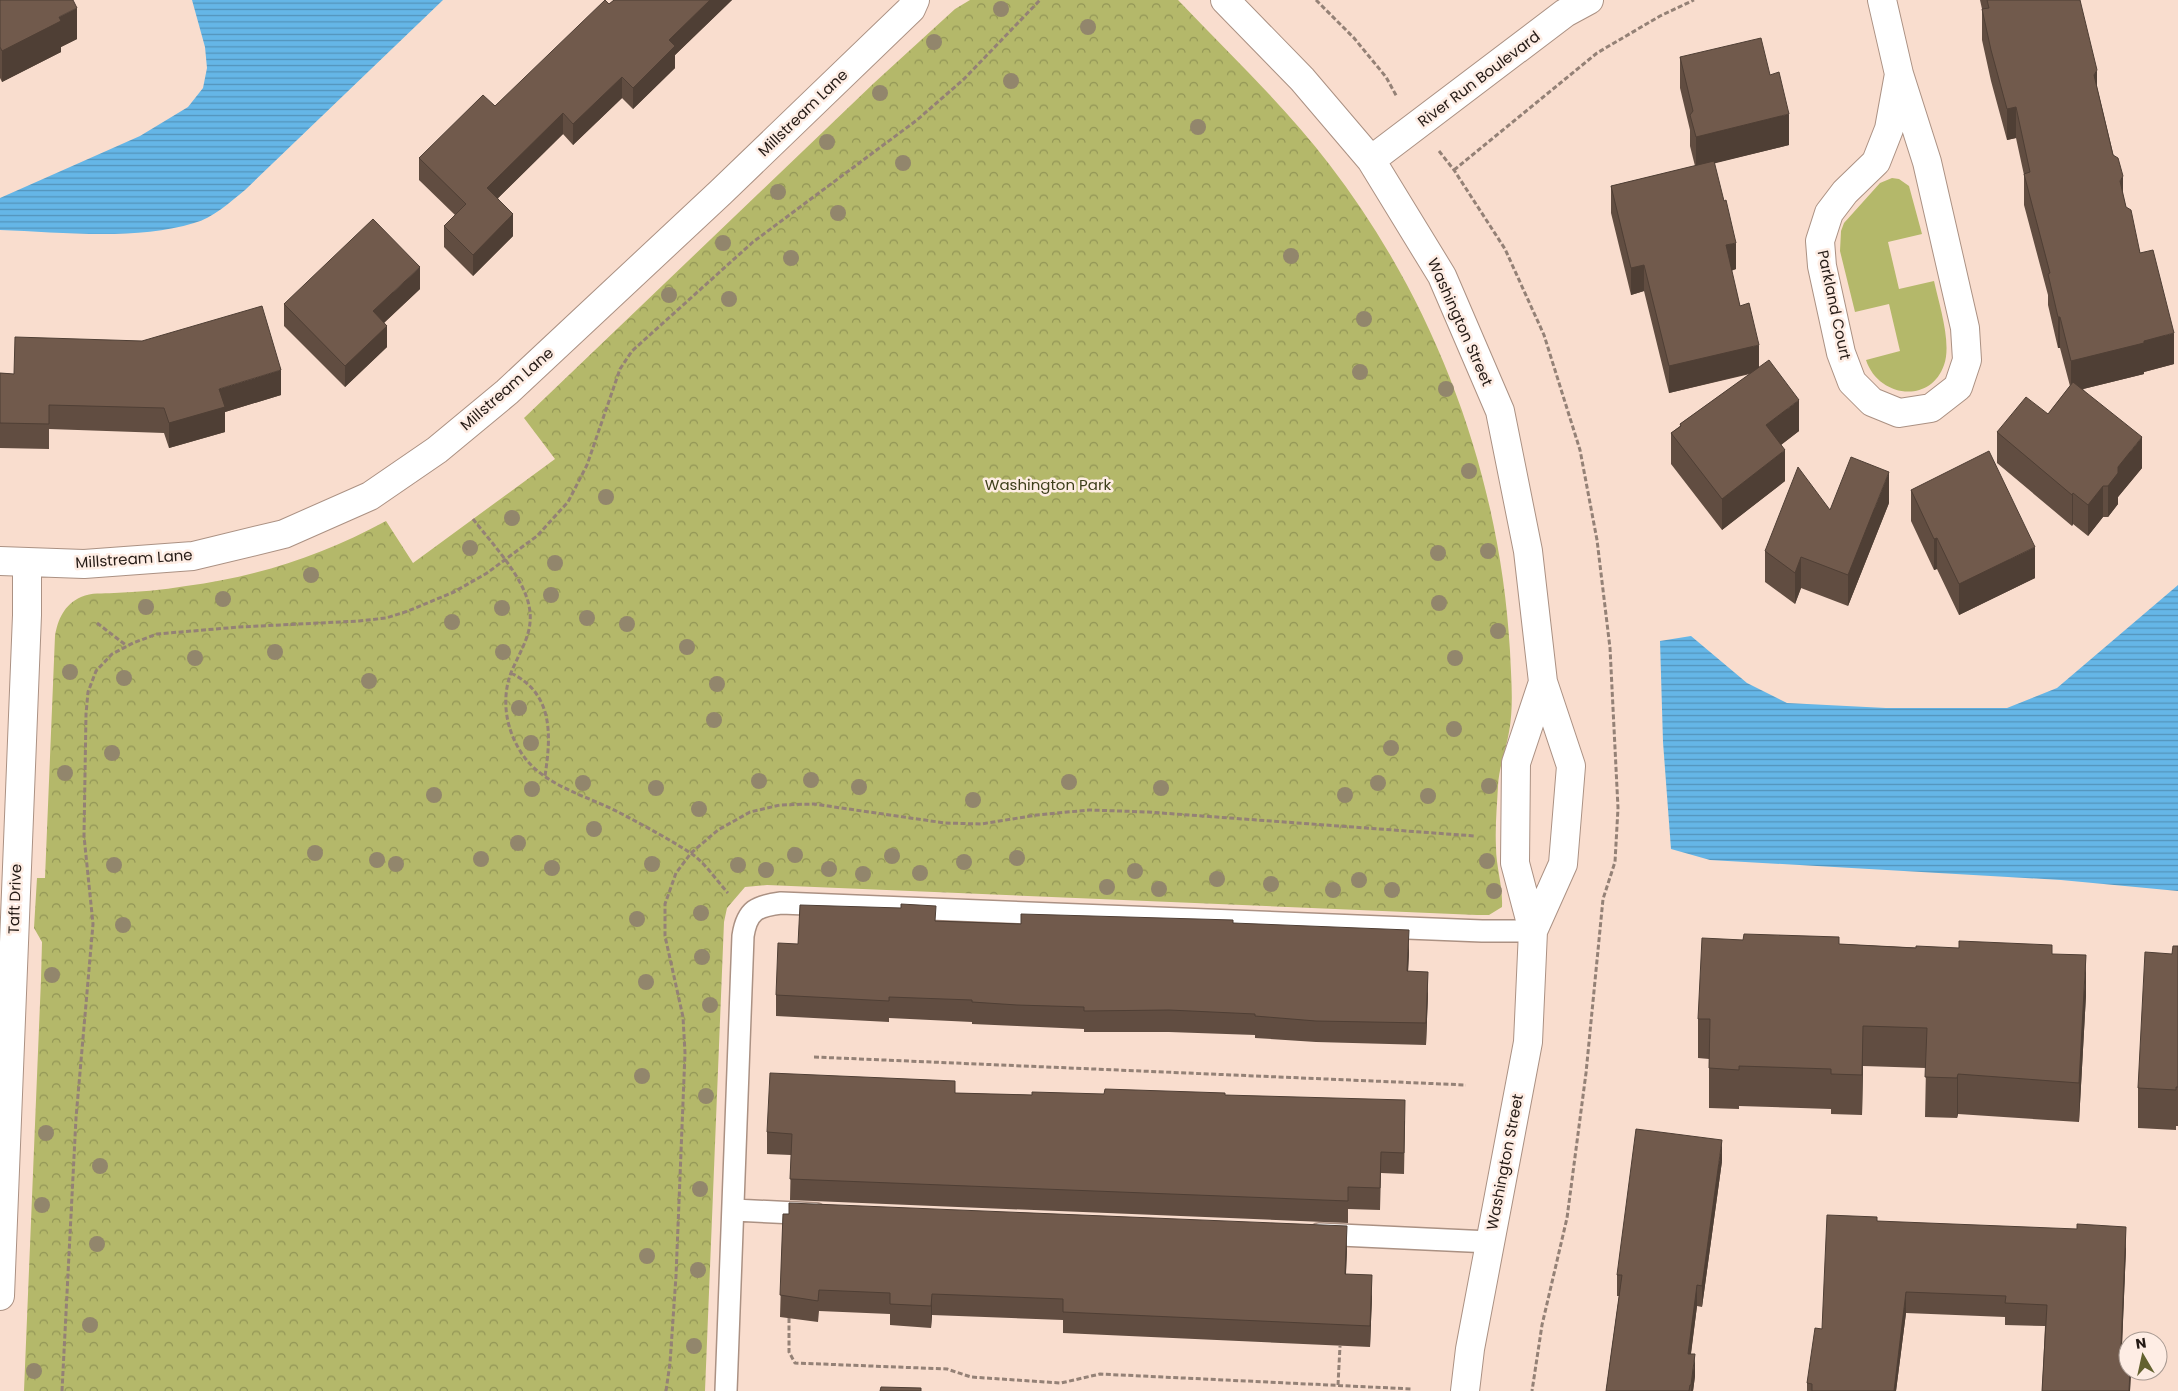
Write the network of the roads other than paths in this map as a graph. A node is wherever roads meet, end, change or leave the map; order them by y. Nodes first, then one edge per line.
1 (1225, 0) edge
2 (1589, 0) edge
3 (1882, 0) edge
4 (919, 3) edge
5 (1899, 74) junction
6 (1371, 160) junction
7 (0, 561) edge
8 (27, 563) junction
9 (1542, 682) junction
10 (1533, 931) junction
11 (3, 1127) edge
12 (734, 1210) junction
13 (834, 1214) edge
14 (1299, 1233) edge
15 (1490, 1242) junction
16 (0, 1296) edge
17 (726, 1391) edge
18 (1466, 1391) edge

1 - 6 street, Washington Street
2 - 6 street, River Run Boulevard
3 - 5 street, Parkland Court
4 - 8 street, Millstream Lane
5 - 5 street, Parkland Court
6 - 9 street, Washington Street
7 - 8 street, Millstream Lane
8 - 11 street, Taft Drive
9 - 10 street, Washington Street
9 - 10 street, Washington Street
10 - 12 lane
10 - 15 street, Washington Street
11 - 16 street, Taft Drive
12 - 13 lane
12 - 17 lane
14 - 15 lane
15 - 18 street, Washington Street

